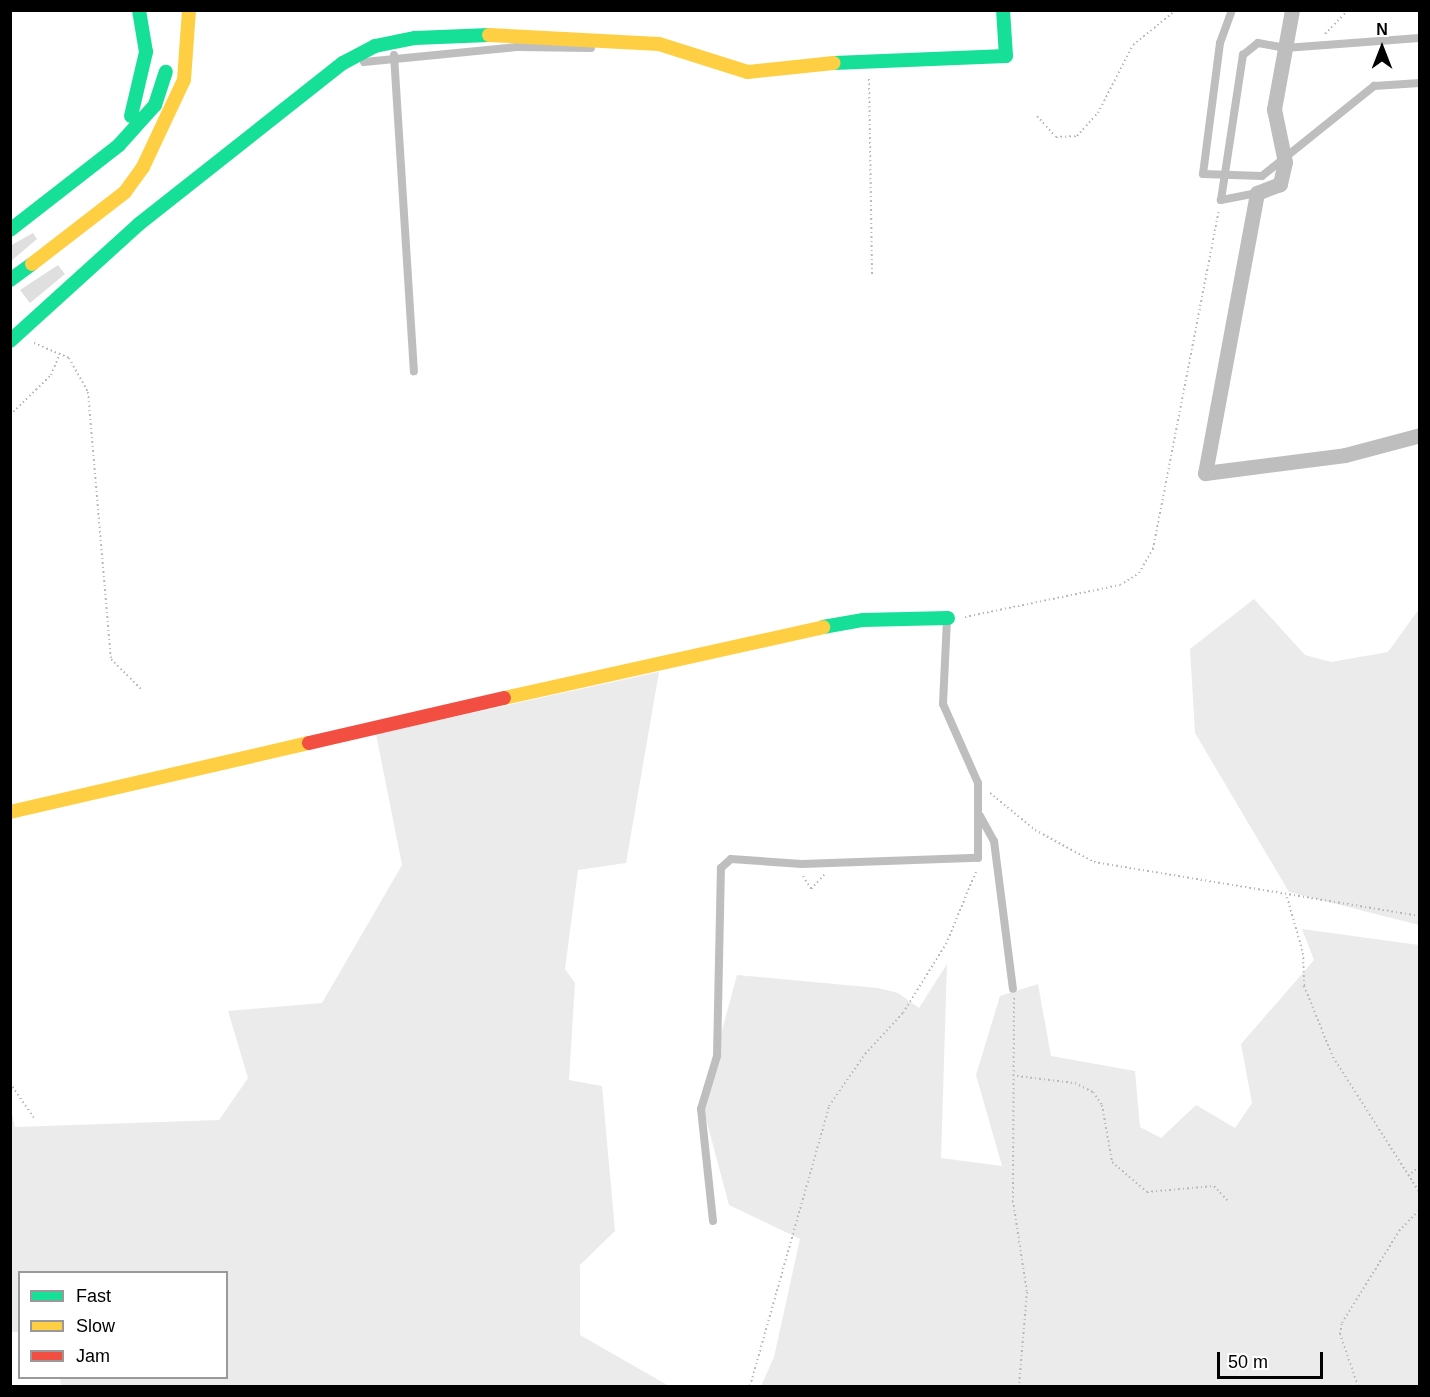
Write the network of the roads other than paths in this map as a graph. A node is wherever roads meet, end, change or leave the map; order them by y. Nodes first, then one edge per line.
1 (139, 10) edge
2 (174, 10) edge
3 (190, 10) edge
4 (1003, 10) edge
5 (1232, 10) edge
6 (1292, 10) edge
7 (1419, 38) edge
8 (639, 42) junction
9 (1285, 48) junction
10 (394, 55) junction
11 (1419, 83) edge
12 (303, 97) junction
13 (119, 145) junction
14 (1285, 162) junction
15 (1226, 176) junction
16 (1257, 193) junction
17 (10, 230) edge
18 (10, 280) edge
19 (16, 339) edge
20 (414, 371) dead end
21 (1419, 435) edge
22 (948, 618) joint
23 (10, 812) edge
24 (979, 815) junction
25 (1013, 989) road end
26 (713, 1221) dead end

1 - 13 main road
2 - 13 main road
3 - 18 main road
4 - 8 main road
5 - 15 lane
6 - 9 street
7 - 9 lane
8 - 10 lane
8 - 12 main road
9 - 14 street
9 - 15 lane
10 - 12 lane
10 - 20 lane
11 - 14 lane
12 - 19 main road
13 - 17 main road
14 - 15 lane
14 - 16 street
15 - 16 lane
16 - 21 street
22 - 23 main road
22 - 24 lane
24 - 25 lane
24 - 26 lane

